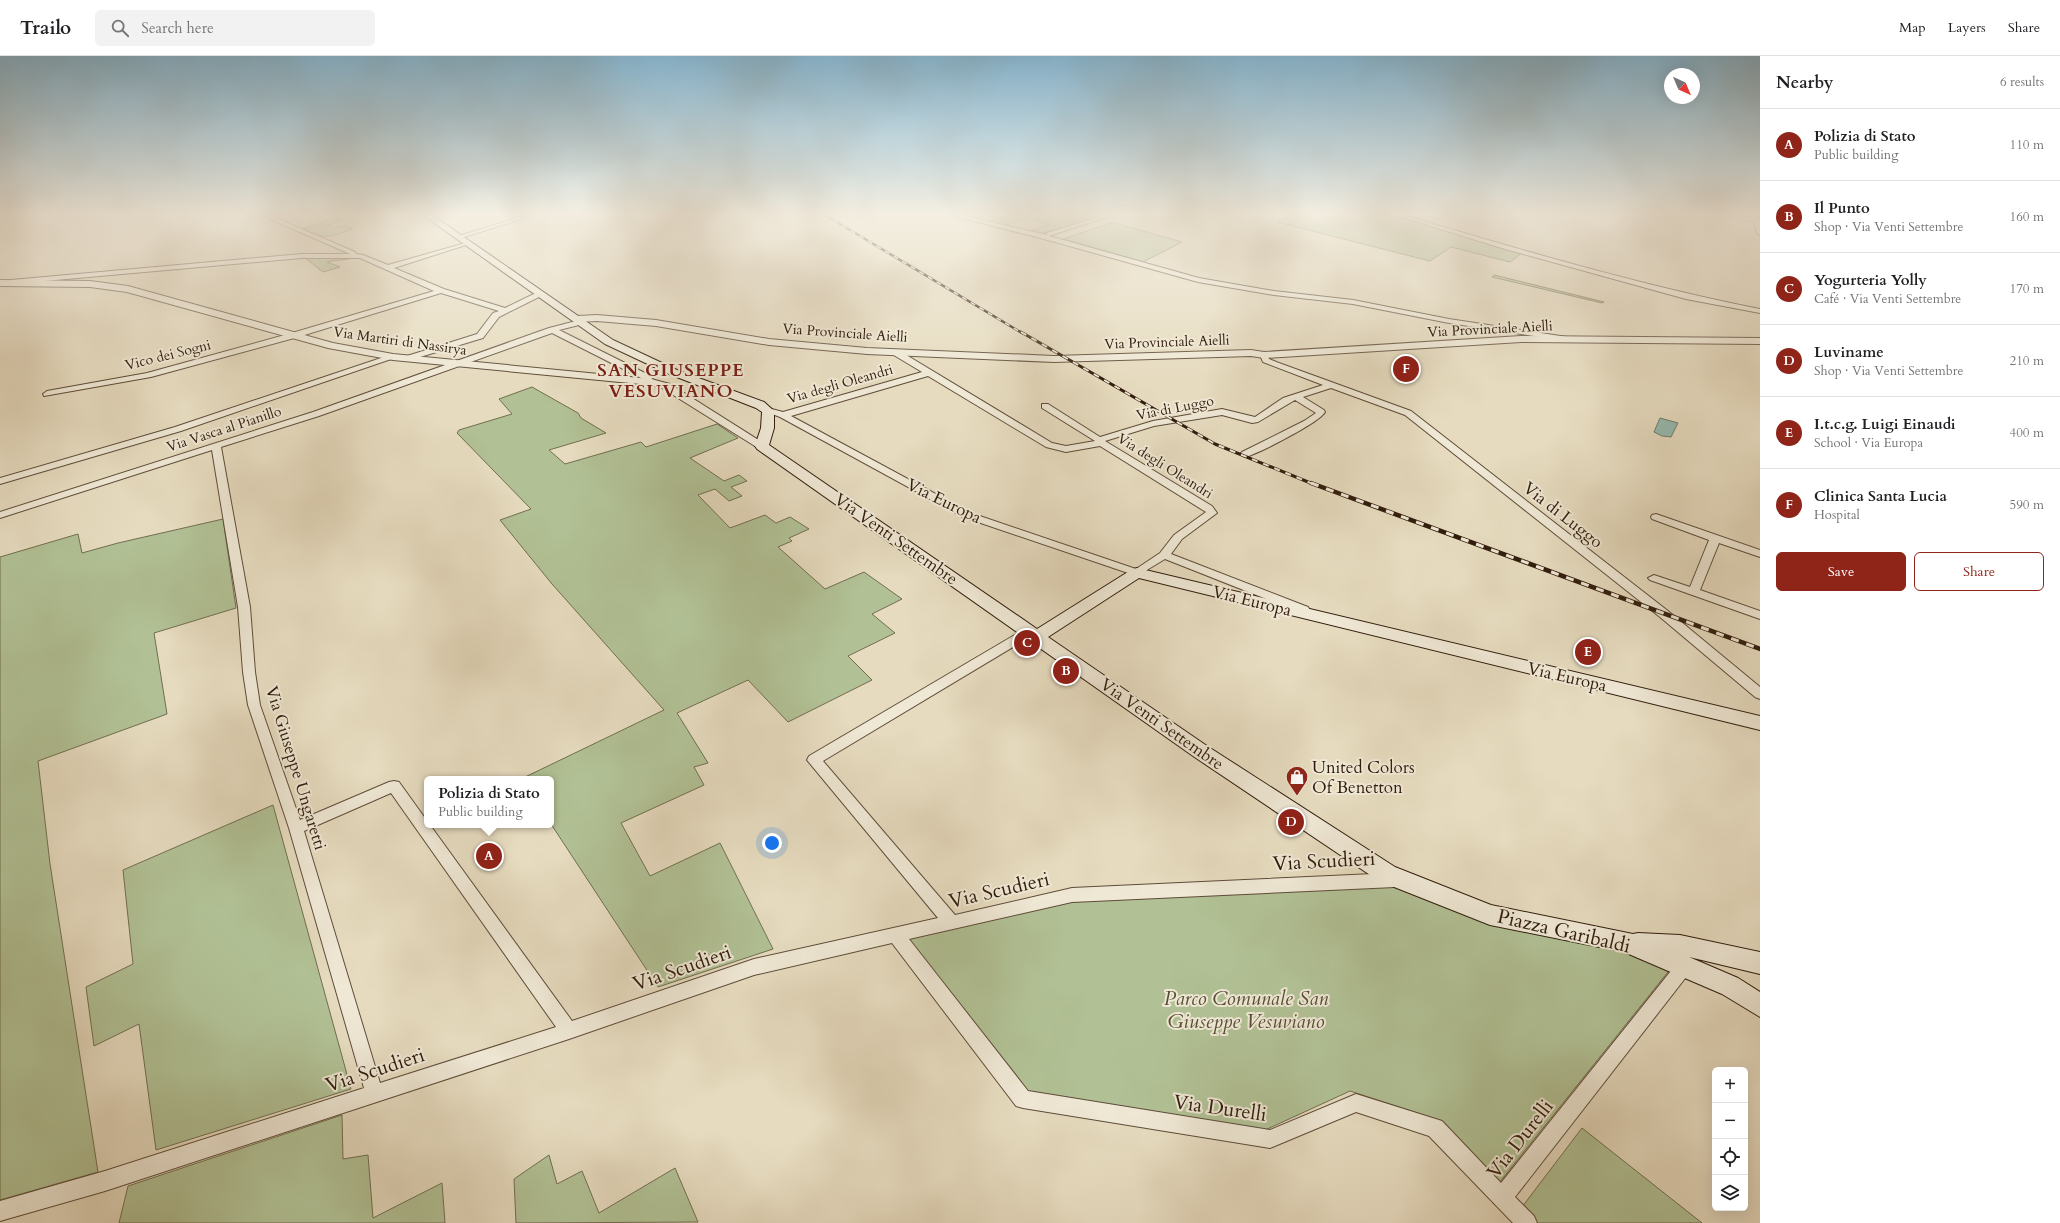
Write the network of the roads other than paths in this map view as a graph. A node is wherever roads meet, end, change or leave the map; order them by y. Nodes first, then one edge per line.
1 (152, 269) edge
2 (390, 269) edge
3 (506, 269) edge
4 (1161, 269) edge
5 (1587, 269) edge
6 (2, 283) edge
7 (441, 291) junction
8 (541, 294) junction
9 (505, 310) junction
10 (1760, 311) edge
11 (579, 321) junction
12 (552, 330) junction
13 (295, 335) junction
14 (1570, 339) junction
15 (1760, 341) edge
16 (895, 352) junction
17 (1264, 355) junction
18 (393, 357) junction
19 (410, 358) junction
20 (456, 364) junction
21 (928, 373) junction
22 (651, 382) junction
23 (1332, 385) junction
24 (47, 394) dead end
25 (1297, 397) junction
26 (1045, 406) dead end
27 (768, 411) junction
28 (783, 415) junction
29 (1100, 442) junction
30 (216, 446) junction
31 (762, 446) junction
32 (1245, 454) dead end
33 (0, 481) edge
34 (0, 515) edge
35 (1656, 517) dead end
36 (1716, 538) junction
37 (1760, 554) edge
38 (1164, 555) junction
39 (1137, 573) junction
40 (1654, 578) dead end
41 (1694, 592) junction
42 (1760, 615) edge
43 (1325, 619) junction
44 (1032, 634) junction
45 (1760, 694) edge
46 (1760, 723) edge
47 (296, 828) junction
48 (1395, 877) junction
49 (952, 923) junction
50 (896, 935) junction
51 (1626, 942) junction
52 (1760, 963) edge
53 (1684, 966) junction
54 (1760, 1005) edge
55 (569, 1031) junction
56 (374, 1093) junction
57 (1502, 1198) junction
58 (0, 1211) edge
59 (1527, 1223) edge

1 - 6 street
2 - 7 street
3 - 8 main road
4 - 14 street
5 - 10 street
6 - 13 street, Via Martiri di Nassirya
7 - 9 street
7 - 13 street, Vico dei Sogni
8 - 9 street
8 - 11 main road
9 - 19 street
11 - 12 street, Via Vasca al Pianillo
11 - 16 street, Via Provinciale Aielli
11 - 27 main road
12 - 20 street, Via Vasca al Pianillo
12 - 22 street
13 - 18 street, Via Martiri di Nassirya
13 - 24 street, Vico dei Sogni
14 - 15 street, Via Provinciale Aielli
14 - 17 street, Via Provinciale Aielli
16 - 17 street, Via Provinciale Aielli
16 - 21 street, Via degli Oleandri
17 - 23 street, Via di Luggo
18 - 19 street, Via Martiri di Nassirya
18 - 33 street
19 - 20 street, Via Martiri di Nassirya
20 - 22 street, Via Martiri di Nassirya
20 - 30 street, Via Vasca al Pianillo
21 - 28 street, Via degli Oleandri
21 - 29 street, Via degli Oleandri
22 - 31 street, Via Martiri di Nassirya
23 - 25 street, Via di Luggo
23 - 45 street, Via di Luggo
25 - 29 street, Via di Luggo
25 - 32 street
26 - 29 street
27 - 28 street, Via Europa
27 - 31 main road
28 - 39 street, Via Europa
29 - 38 street, Via degli Oleandri
30 - 34 street, Via Vasca al Pianillo
30 - 47 street, Via Giuseppe Ungaretti
31 - 44 main road, Via Venti Settembre
35 - 36 street
36 - 37 street
36 - 41 street
38 - 39 street, Via degli Oleandri
38 - 43 street
39 - 43 main road, Via Europa
39 - 44 main road
40 - 41 street
41 - 42 street
43 - 46 main road, Via Europa
44 - 48 main road, Via Venti Settembre
44 - 49 street
47 - 55 street
47 - 56 street, Via Giuseppe Ungaretti
48 - 49 street, Via Scudieri
48 - 51 main road, Piazza Garibaldi
49 - 50 street, Via Scudieri
50 - 55 street, Via Scudieri
50 - 57 street, Via Durelli
51 - 52 main road
51 - 53 main road, Piazza Garibaldi
53 - 54 main road, Piazza Garibaldi
53 - 57 street, Via Durelli
55 - 56 street, Via Scudieri
56 - 58 street, Via Scudieri
57 - 59 street

